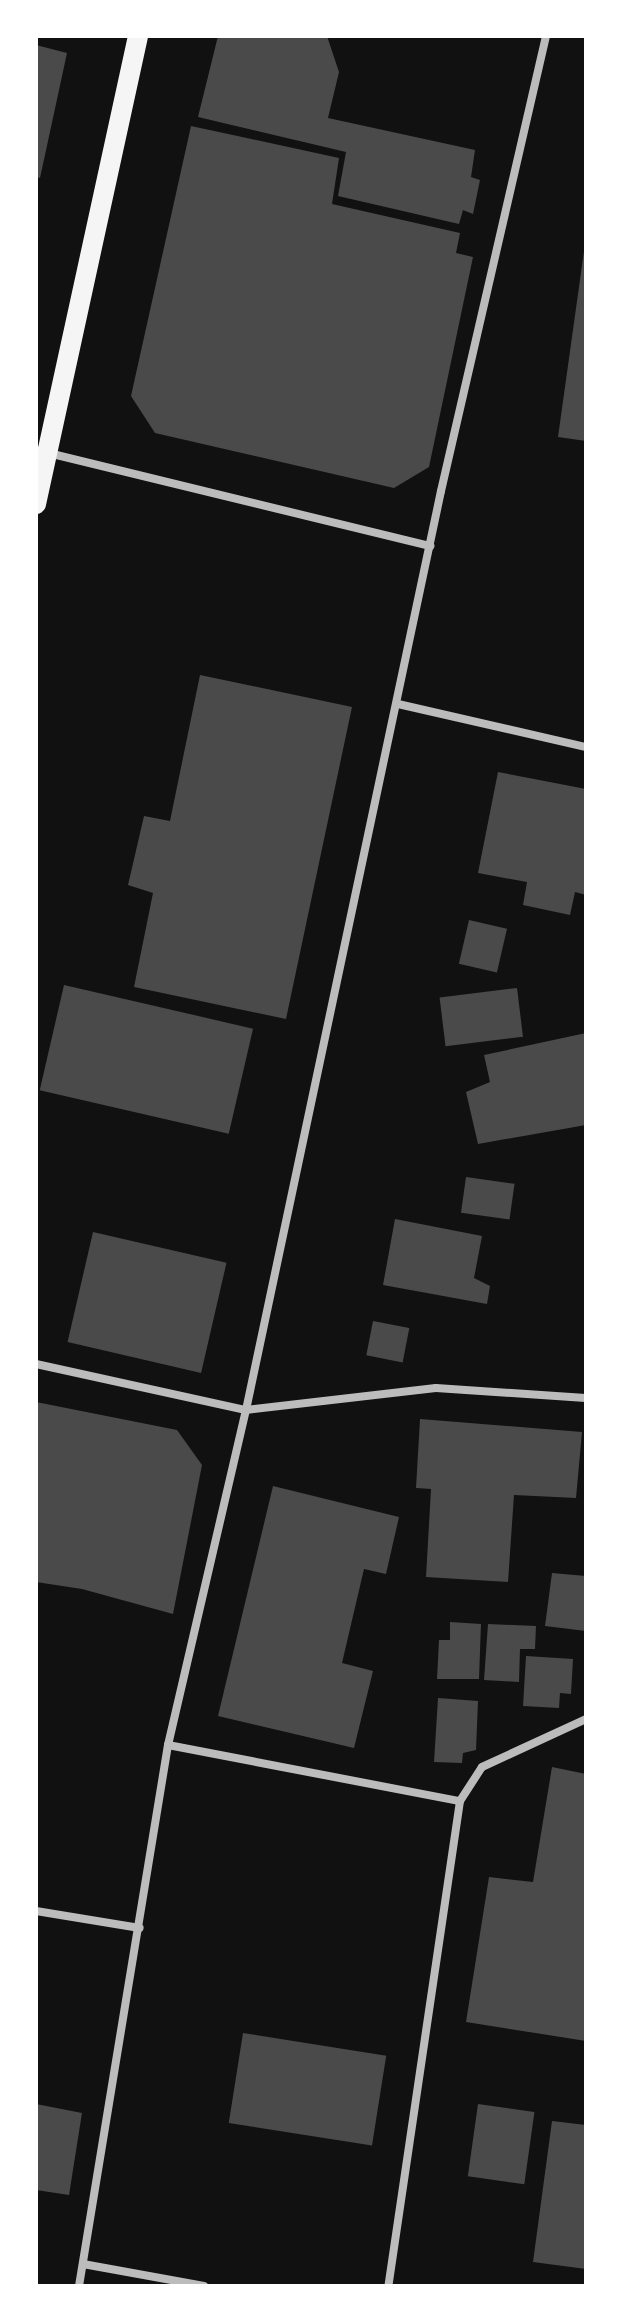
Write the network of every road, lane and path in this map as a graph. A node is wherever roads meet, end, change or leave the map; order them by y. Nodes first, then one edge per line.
1 (138, 36) edge
2 (546, 36) edge
3 (42, 451) edge
4 (36, 504) edge
5 (431, 546) junction
6 (398, 704) junction
7 (586, 747) edge
8 (36, 1364) edge
9 (586, 1398) edge
10 (246, 1410) junction
11 (586, 1719) edge
12 (168, 1745) junction
13 (460, 1801) junction
14 (36, 1911) edge
15 (140, 1928) junction
16 (83, 2264) junction
17 (79, 2286) edge
18 (204, 2286) edge
19 (388, 2286) edge

1 - 3 main road
2 - 5 street
3 - 4 main road
3 - 5 street
5 - 6 street
6 - 7 street
6 - 10 street
8 - 10 street
9 - 10 street
10 - 12 street
11 - 13 street
12 - 13 street
12 - 15 street
13 - 19 street
14 - 15 street
15 - 16 street
16 - 17 street
16 - 18 street

